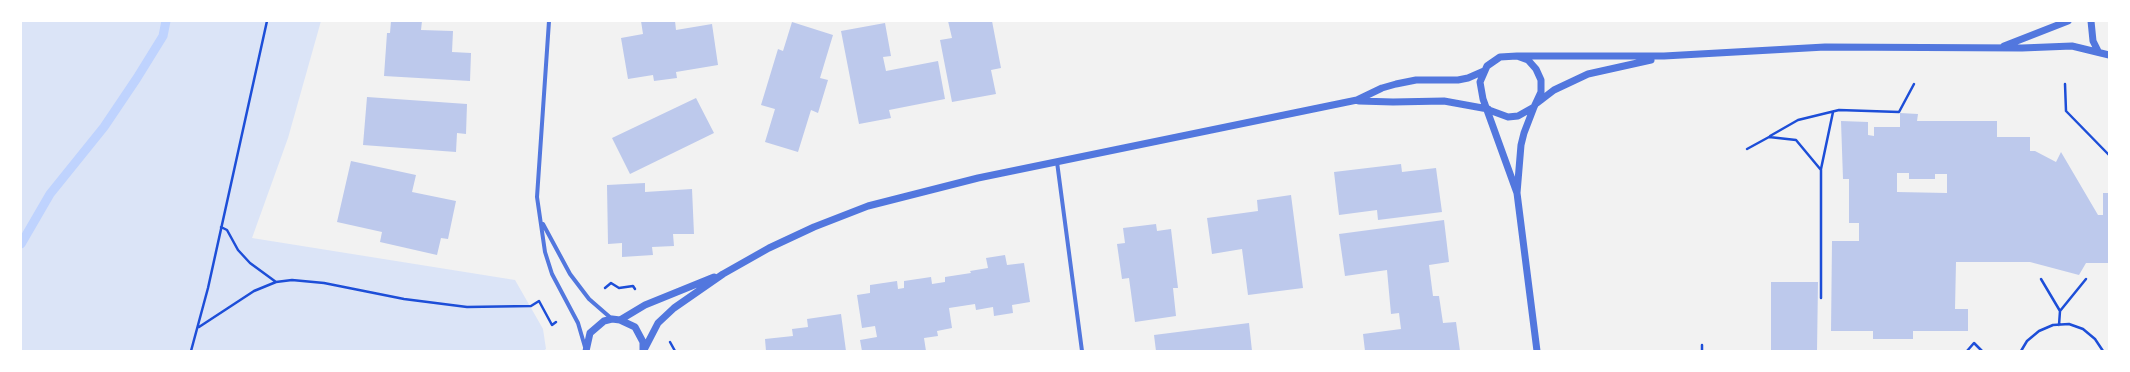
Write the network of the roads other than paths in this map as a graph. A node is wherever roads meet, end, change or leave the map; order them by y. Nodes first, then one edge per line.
1 (549, 21) edge
2 (2068, 21) edge
3 (2091, 21) edge
4 (2000, 47) junction
5 (2098, 51) junction
6 (2109, 55) edge
7 (1517, 56) junction
8 (1664, 56) junction
9 (1484, 71) junction
10 (1357, 100) junction
11 (1535, 105) junction
12 (1488, 110) junction
13 (1057, 162) junction
14 (1517, 193) junction
15 (541, 220) junction
16 (724, 274) junction
17 (612, 319) junction
18 (620, 320) junction
19 (586, 350) edge
20 (644, 351) edge
21 (1082, 351) edge
22 (1536, 351) edge

1 - 15 street
2 - 4 street
3 - 5 street
4 - 5 street
4 - 8 street
5 - 6 street
7 - 8 street
7 - 9 street
7 - 11 street
8 - 11 street
9 - 10 street
9 - 12 street
10 - 12 street
10 - 13 street
11 - 12 street
11 - 14 street
12 - 14 street
13 - 16 street
13 - 21 street
14 - 22 street
15 - 17 street
15 - 19 street
16 - 18 street
16 - 20 street
17 - 18 street
17 - 19 street
18 - 20 street

